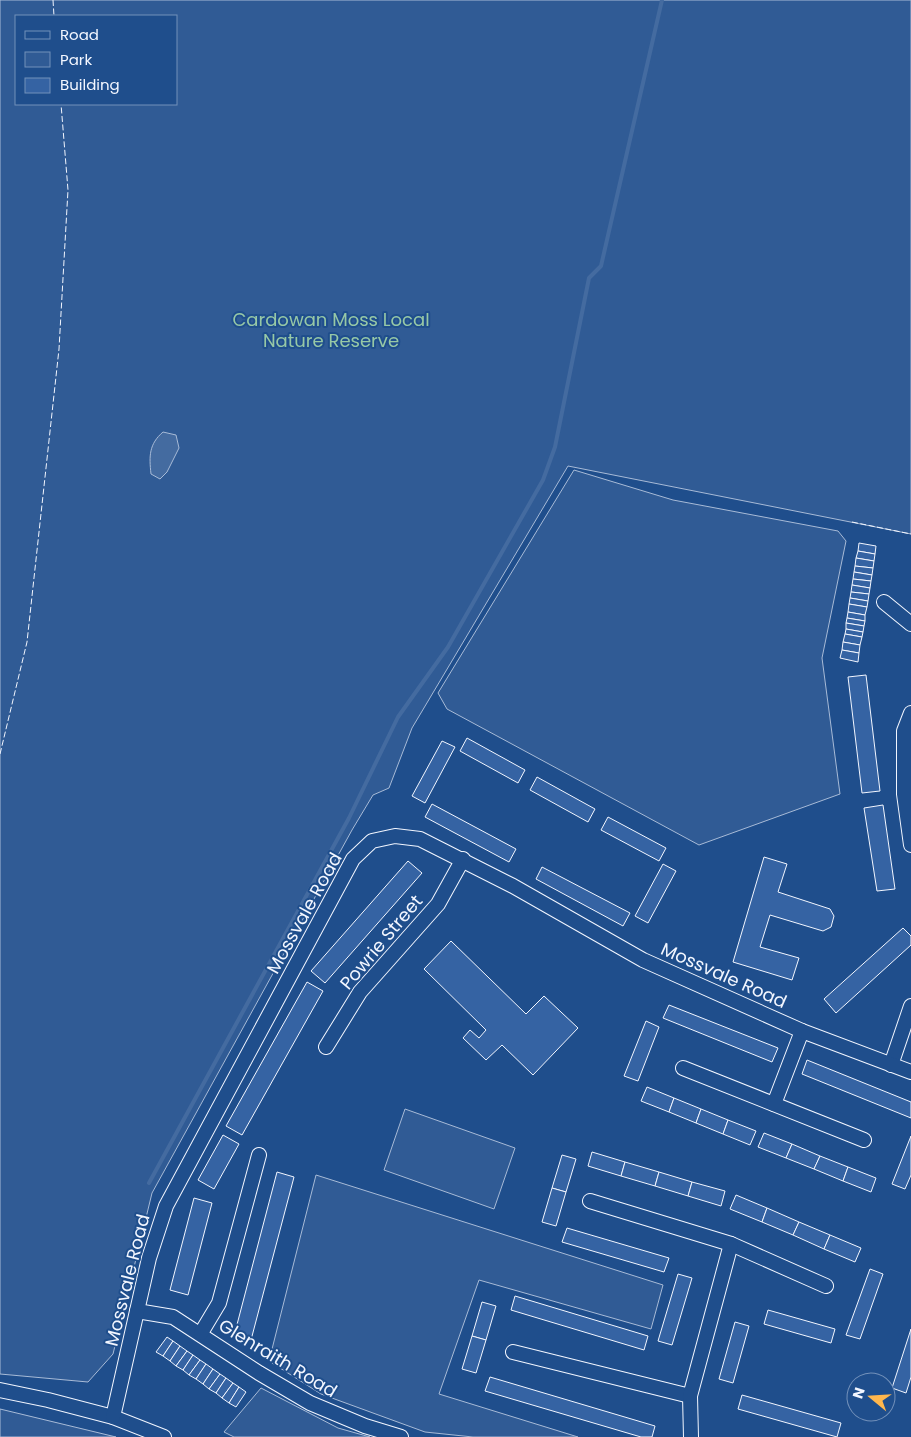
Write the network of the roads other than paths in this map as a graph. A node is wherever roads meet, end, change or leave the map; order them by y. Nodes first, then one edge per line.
1 (884, 602) dead end
2 (911, 624) edge
3 (911, 713) edge
4 (911, 846) edge
5 (463, 859) junction
6 (911, 1006) edge
7 (802, 1030) junction
8 (326, 1047) dead end
9 (891, 1064) junction
10 (683, 1068) dead end
11 (911, 1072) edge
12 (774, 1104) junction
13 (864, 1140) dead end
14 (259, 1156) dead end
15 (590, 1201) dead end
16 (731, 1244) junction
17 (826, 1286) dead end
18 (137, 1310) junction
19 (201, 1334) junction
20 (513, 1352) dead end
21 (0, 1390) edge
22 (690, 1396) junction
23 (113, 1417) junction
24 (164, 1437) edge
25 (401, 1437) edge
26 (691, 1437) edge

1 - 2 street
3 - 4 street
5 - 7 street, Mossvale Road
5 - 8 street, Powrie Street
5 - 18 street, Mossvale Road
6 - 9 street
7 - 9 street, Mossvale Road
7 - 12 street
9 - 11 street, Mossvale Road
10 - 12 street
12 - 13 street
14 - 19 street
15 - 16 street
16 - 17 street
16 - 22 street
18 - 19 street, Glenraith Road
18 - 23 street, Mossvale Road
19 - 25 street, Glenraith Road
20 - 22 street
21 - 23 street
22 - 26 street
23 - 24 street

